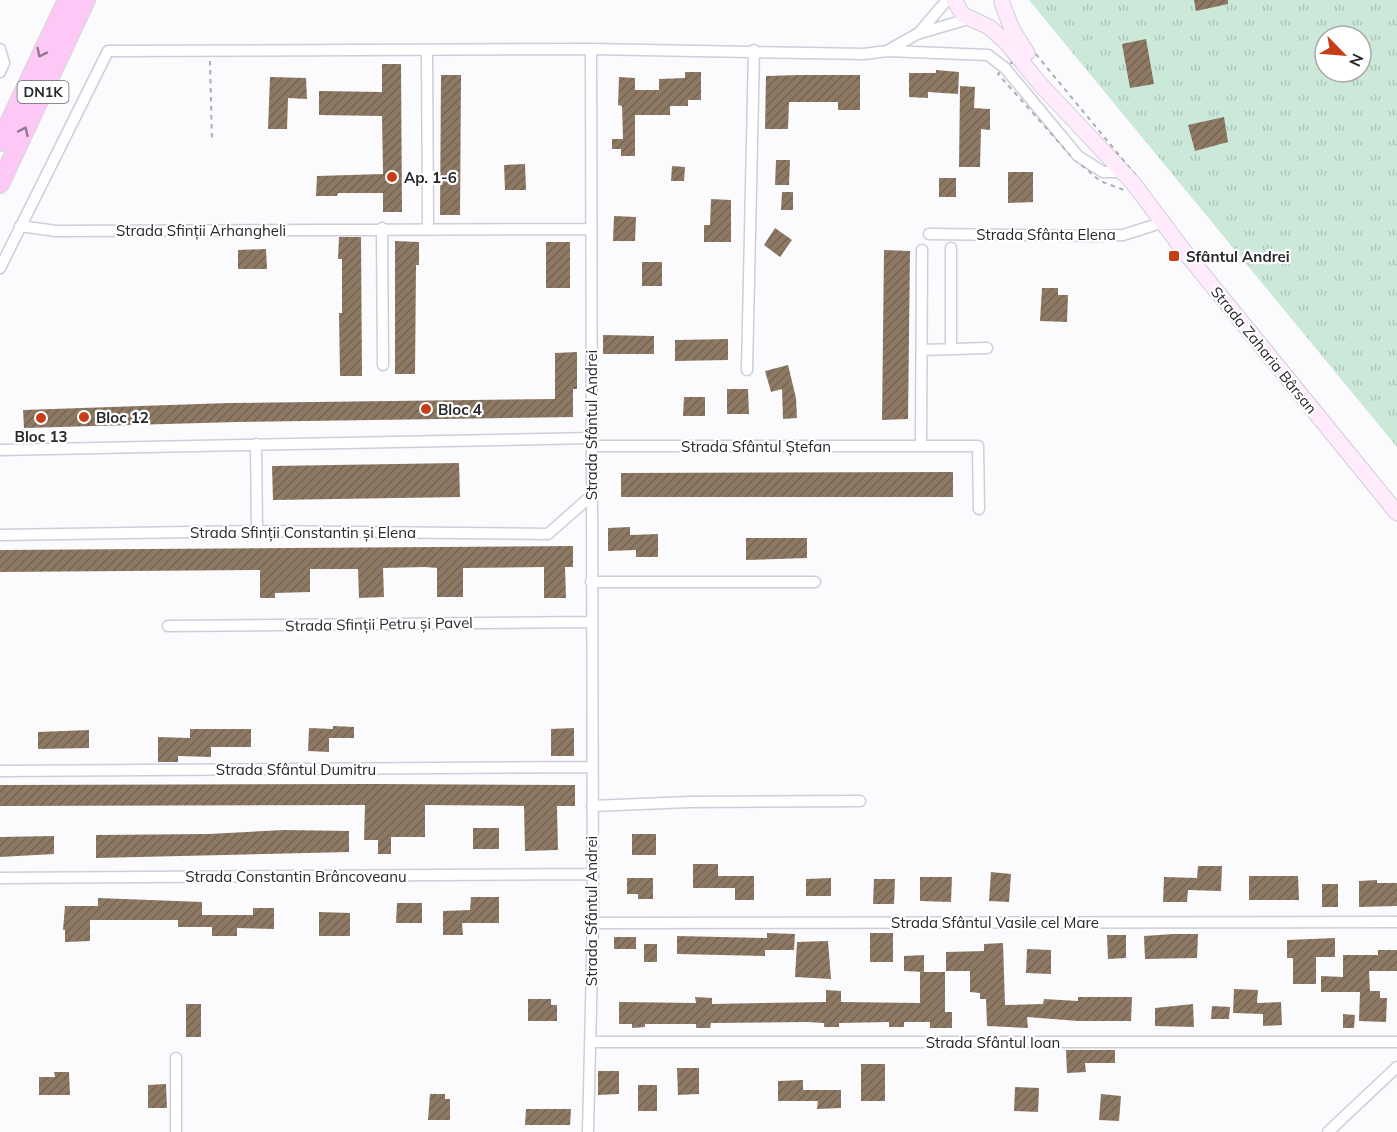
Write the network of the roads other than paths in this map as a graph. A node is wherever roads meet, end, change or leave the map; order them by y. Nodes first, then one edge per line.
1 (67, 0) edge
2 (86, 0) edge
3 (947, 0) edge
4 (954, 0) edge
5 (1002, 2) edge
6 (973, 20) junction
7 (917, 34) junction
8 (0, 49) edge
9 (591, 49) junction
10 (427, 50) junction
11 (754, 50) junction
12 (887, 51) junction
13 (0, 72) edge
14 (1060, 106) junction
15 (0, 142) edge
16 (1123, 172) junction
17 (0, 184) edge
18 (1161, 223) junction
19 (20, 226) junction
20 (382, 228) junction
21 (428, 229) junction
22 (591, 229) junction
23 (929, 234) dead end
24 (951, 248) dead end
25 (922, 250) dead end
26 (0, 268) edge
27 (987, 348) dead end
28 (951, 349) junction
29 (922, 350) junction
30 (383, 365) dead end
31 (747, 370) dead end
32 (591, 442) junction
33 (255, 444) junction
34 (921, 446) junction
35 (0, 450) edge
36 (591, 496) junction
37 (979, 509) dead end
38 (1397, 513) edge
39 (257, 531) junction
40 (0, 535) edge
41 (591, 582) junction
42 (815, 582) dead end
43 (591, 622) junction
44 (168, 626) dead end
45 (592, 767) junction
46 (0, 771) edge
47 (860, 801) dead end
48 (592, 806) junction
49 (591, 874) junction
50 (0, 878) edge
51 (593, 922) junction
52 (1397, 922) edge
53 (590, 1042) junction
54 (1397, 1042) edge
55 (176, 1059) dead end
56 (1397, 1067) edge
57 (176, 1132) edge
58 (588, 1132) edge
59 (1328, 1132) edge

1 -> 15 highway, DN1K
17 -> 2 highway, DN1K
3 - 7 street
4 - 6 main road
5 - 6 main road
5 - 14 main road
6 - 7 street
6 - 14 main road
7 - 12 street
8 - 13 street
9 - 10 street
9 - 11 street
9 - 22 street, Strada Sfântul Andrei
10 - 19 street
10 - 21 street
11 - 12 street
11 - 31 street
12 - 16 street
14 - 16 main road, Strada Zaharia Bârsan
16 - 18 main road, Strada Zaharia Bârsan
18 - 23 street, Strada Sfânta Elena
18 - 38 main road, Strada Zaharia Bârsan
19 - 20 street, Strada Sfinții Arhangheli
19 - 26 street
20 - 21 street, Strada Sfinții Arhangheli
20 - 30 street
21 - 22 street, Strada Sfinții Arhangheli
22 - 32 street, Strada Sfântul Andrei
24 - 28 street
25 - 29 street
27 - 28 street
28 - 29 street
29 - 34 street
32 - 33 street
32 - 34 street, Strada Sfântul Ștefan
32 - 36 street, Strada Sfântul Andrei
33 - 35 street
33 - 39 street
34 - 37 street, Strada Sfântul Ștefan
36 - 39 street, Strada Sfinții Constantin și Elena
36 - 41 street, Strada Sfântul Andrei
39 - 40 street, Strada Sfinții Constantin și Elena
41 - 42 street
41 - 43 street, Strada Sfântul Andrei
43 - 44 street, Strada Sfinții Petru și Pavel
43 - 45 street, Strada Sfântul Andrei
45 - 46 street, Strada Sfântul Dumitru
45 - 48 street, Strada Sfântul Andrei
47 - 48 street
48 - 49 street, Strada Sfântul Andrei
49 - 50 street, Strada Constantin Brâncoveanu
49 - 51 street, Strada Sfântul Andrei
51 - 52 street, Strada Sfântul Vasile cel Mare
51 - 53 street, Strada Sfântul Andrei
53 - 54 street, Strada Sfântul Ioan
53 - 58 street, Strada Sfântul Andrei
55 - 57 street
56 - 59 street

